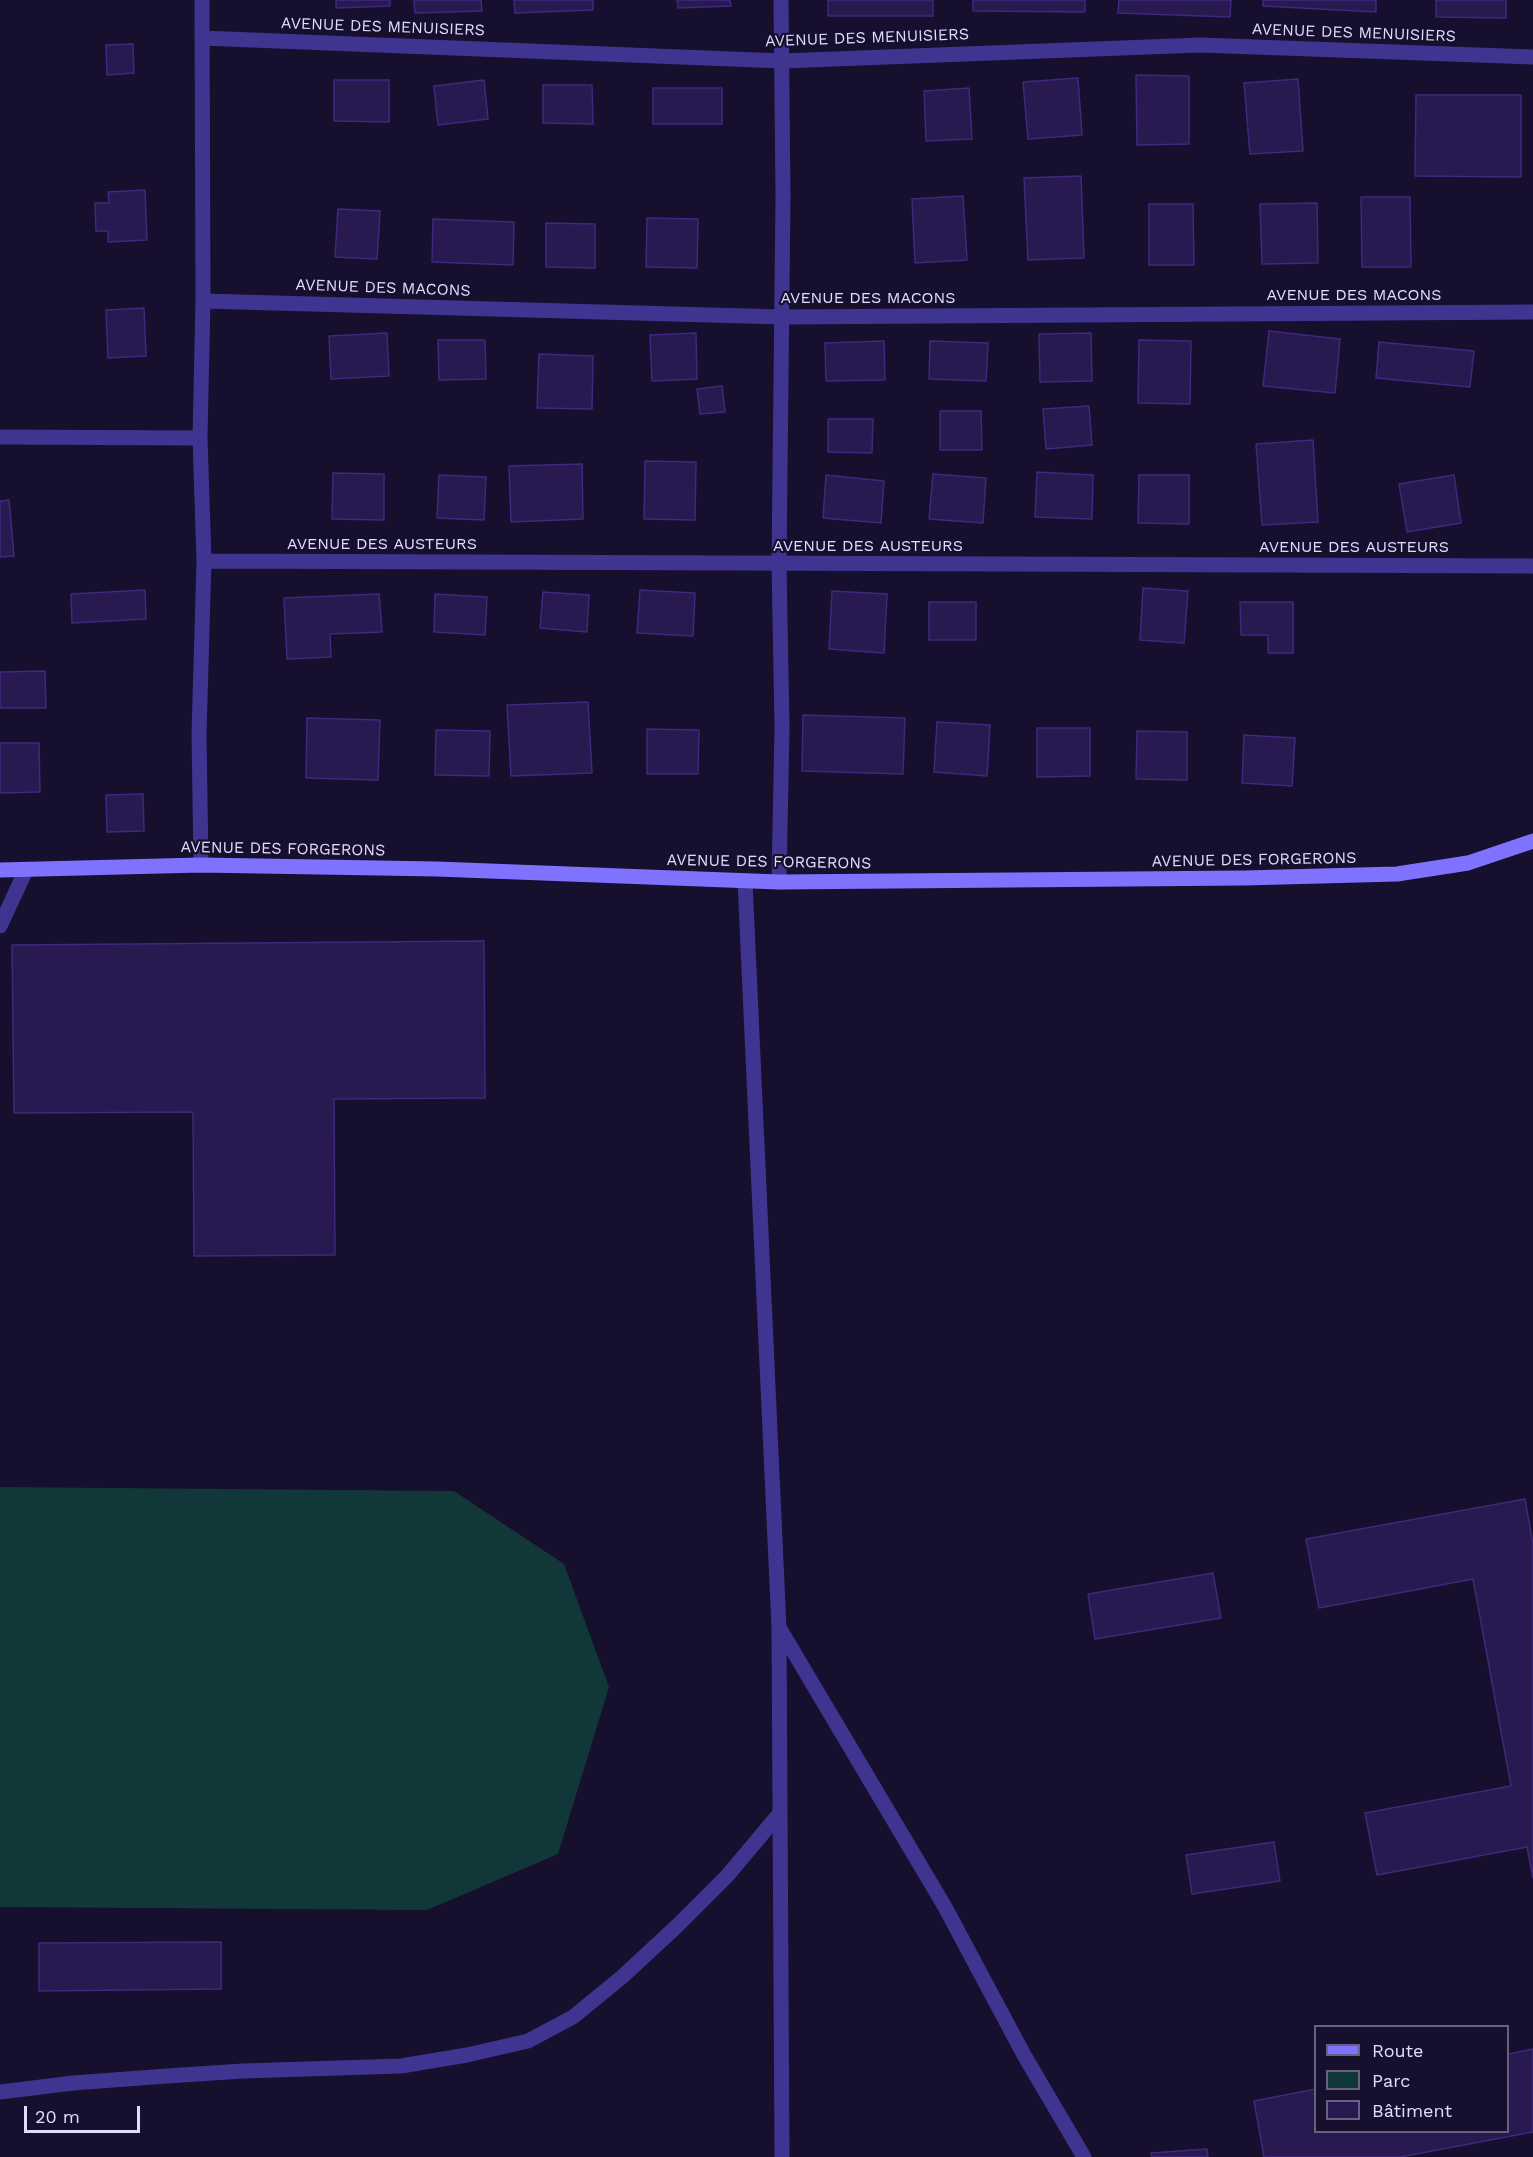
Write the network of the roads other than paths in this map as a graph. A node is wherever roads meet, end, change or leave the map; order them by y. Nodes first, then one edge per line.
1 (202, 0) edge
2 (782, 0) edge
3 (202, 38) junction
4 (1533, 57) edge
5 (782, 61) junction
6 (203, 301) junction
7 (1533, 312) edge
8 (782, 317) junction
9 (0, 437) edge
10 (200, 438) junction
11 (204, 561) junction
12 (779, 564) junction
13 (1533, 566) edge
14 (1533, 841) edge
15 (201, 866) junction
16 (0, 870) edge
17 (26, 870) junction
18 (745, 881) junction
19 (778, 882) junction
20 (0, 926) edge
21 (779, 1628) junction
22 (780, 1813) junction
23 (0, 2092) edge
24 (782, 2157) edge
25 (1084, 2157) edge

1 - 3 street
2 - 5 street
3 - 5 street, AVENUE DES MENUISIERS
3 - 6 street
4 - 5 street, AVENUE DES MENUISIERS
5 - 8 street
6 - 8 street, AVENUE DES MACONS
6 - 10 street
7 - 8 street, AVENUE DES MACONS
8 - 12 street
9 - 10 street
10 - 11 street
11 - 12 street, AVENUE DES AUSTEURS
11 - 15 street
12 - 13 street, AVENUE DES AUSTEURS
12 - 19 street
14 - 19 street, AVENUE DES FORGERONS
15 - 17 street, AVENUE DES FORGERONS
15 - 18 street, AVENUE DES FORGERONS
16 - 17 street, AVENUE DES FORGERONS
17 - 20 street
18 - 19 street, AVENUE DES FORGERONS
18 - 21 street
21 - 22 street
21 - 25 street
22 - 23 street
22 - 24 street

